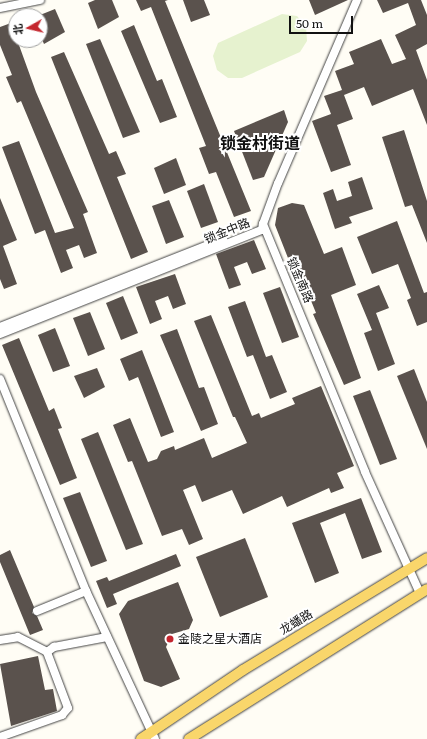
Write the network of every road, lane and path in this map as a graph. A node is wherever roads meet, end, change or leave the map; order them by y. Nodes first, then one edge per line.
1 (40, 0) edge
2 (357, 0) edge
3 (0, 8) edge
4 (263, 224) junction
5 (0, 327) edge
6 (0, 334) edge
7 (0, 379) edge
8 (427, 558) edge
9 (408, 570) junction
10 (86, 591) junction
11 (424, 591) edge
12 (38, 611) dead end
13 (107, 637) junction
14 (0, 640) edge
15 (47, 652) junction
16 (153, 736) edge
17 (0, 737) edge
18 (142, 739) edge
19 (189, 739) edge

1 - 3 street
2 - 4 street
4 - 5 street, 锁金中路
4 - 6 street, 锁金中路
4 - 9 street, 锁金南路
7 - 10 street
8 - 9 main road, 龙蟠路
9 - 11 street, 锁金南路
9 - 16 main road, 龙蟠路
10 - 12 street
10 - 13 street
11 - 19 main road
13 - 15 street
13 - 16 street
14 - 15 street
15 - 17 street
16 - 18 main road, 龙蟠路

